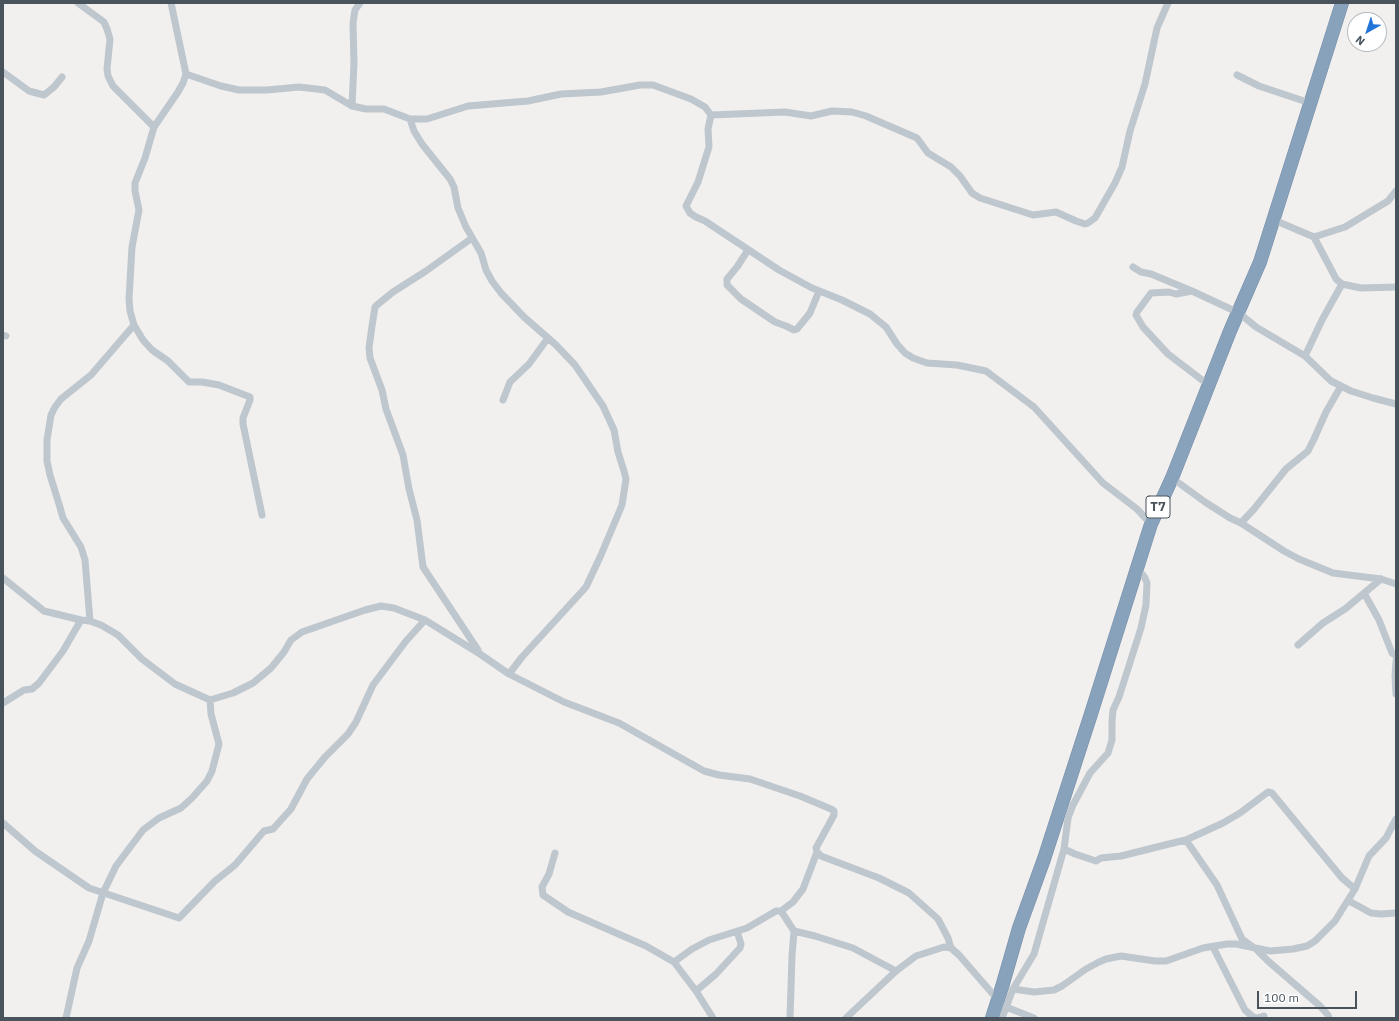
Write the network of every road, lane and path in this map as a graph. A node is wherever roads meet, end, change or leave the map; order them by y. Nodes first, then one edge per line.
1 (78, 3) edge
2 (171, 3) edge
3 (360, 3) edge
4 (1168, 3) edge
5 (1342, 3) edge
6 (3, 72) edge
7 (186, 74) junction
8 (1237, 75) dead end
9 (62, 77) dead end
10 (1310, 103) junction
11 (352, 106) junction
12 (711, 115) junction
13 (410, 119) junction
14 (154, 127) junction
15 (1396, 191) edge
16 (1274, 220) junction
17 (1314, 237) junction
18 (472, 238) junction
19 (748, 250) junction
20 (1133, 267) dead end
21 (1342, 284) junction
22 (1396, 287) edge
23 (819, 291) junction
24 (1192, 291) junction
25 (1239, 313) junction
26 (134, 325) junction
27 (548, 338) junction
28 (1305, 356) junction
29 (1210, 383) junction
30 (1341, 386) junction
31 (503, 400) dead end
32 (1396, 404) edge
33 (1172, 478) junction
34 (262, 515) dead end
35 (1241, 523) junction
36 (1151, 524) junction
37 (1138, 569) junction
38 (3, 578) edge
39 (1381, 579) junction
40 (1396, 584) edge
41 (1364, 593) junction
42 (80, 620) junction
43 (425, 620) junction
44 (90, 621) junction
45 (1298, 645) dead end
46 (480, 654) junction
47 (1396, 656) edge
48 (1396, 661) edge
49 (509, 674) junction
50 (1396, 694) edge
51 (210, 700) junction
52 (3, 702) edge
53 (1396, 819) edge
54 (3, 823) edge
55 (1186, 840) junction
56 (1064, 849) junction
57 (817, 852) junction
58 (555, 853) dead end
59 (1355, 889) junction
60 (103, 892) junction
61 (1349, 901) junction
62 (780, 911) junction
63 (1396, 913) edge
64 (737, 931) junction
65 (794, 932) junction
66 (1213, 947) junction
67 (951, 948) junction
68 (1256, 949) junction
69 (674, 962) junction
70 (896, 971) junction
71 (1013, 990) junction
72 (696, 991) junction
73 (1002, 1004) junction
74 (1264, 1016) dead end
75 (66, 1018) edge
76 (714, 1018) edge
77 (790, 1018) edge
78 (846, 1018) edge
79 (992, 1018) edge
80 (1002, 1018) edge
81 (1034, 1018) edge
82 (1329, 1018) edge

1 - 14 street
2 - 7 street
3 - 11 street
4 - 12 street
5 - 10 highway, T7
6 - 9 street
7 - 11 street
7 - 14 street
8 - 10 street
10 - 16 highway, T7
11 - 13 street
12 - 13 street
12 - 19 street
13 - 18 street
14 - 26 street
15 - 17 street
16 - 17 street
16 - 25 highway, T7
17 - 21 street
18 - 27 street
18 - 46 street
19 - 23 street
19 - 23 street
20 - 24 street
21 - 22 street
21 - 28 street
23 - 36 street
24 - 25 street
24 - 29 street
25 - 28 street
25 - 29 highway, T7
26 - 34 street
26 - 44 street
27 - 31 street
27 - 49 street
28 - 30 street
29 - 33 highway, T7
30 - 32 street
30 - 35 street
33 - 35 street
33 - 36 highway, T7
35 - 39 street
36 - 37 highway, T7
37 - 56 street
37 - 73 highway, T7
38 - 42 street
39 - 40 street
39 - 41 street
41 - 45 street
41 - 47 street
42 - 44 street
42 - 52 street
43 - 46 street
43 - 51 street
43 - 60 street
44 - 51 street
46 - 49 street
48 - 50 street
49 - 57 street
51 - 60 street
53 - 59 street
54 - 60 street
55 - 56 street
55 - 59 street
55 - 68 street
56 - 71 street
57 - 62 street
57 - 67 street
58 - 69 street
59 - 61 street
60 - 75 street
61 - 63 street
61 - 68 street
62 - 64 street
62 - 65 street
64 - 69 street
64 - 72 street
65 - 70 street
65 - 77 street
66 - 68 street
66 - 71 street
66 - 74 street
67 - 70 street
67 - 73 street
68 - 82 street
69 - 72 street
70 - 78 street
71 - 73 street
72 - 76 street
73 - 79 highway, T7
73 - 80 street
73 - 81 street

